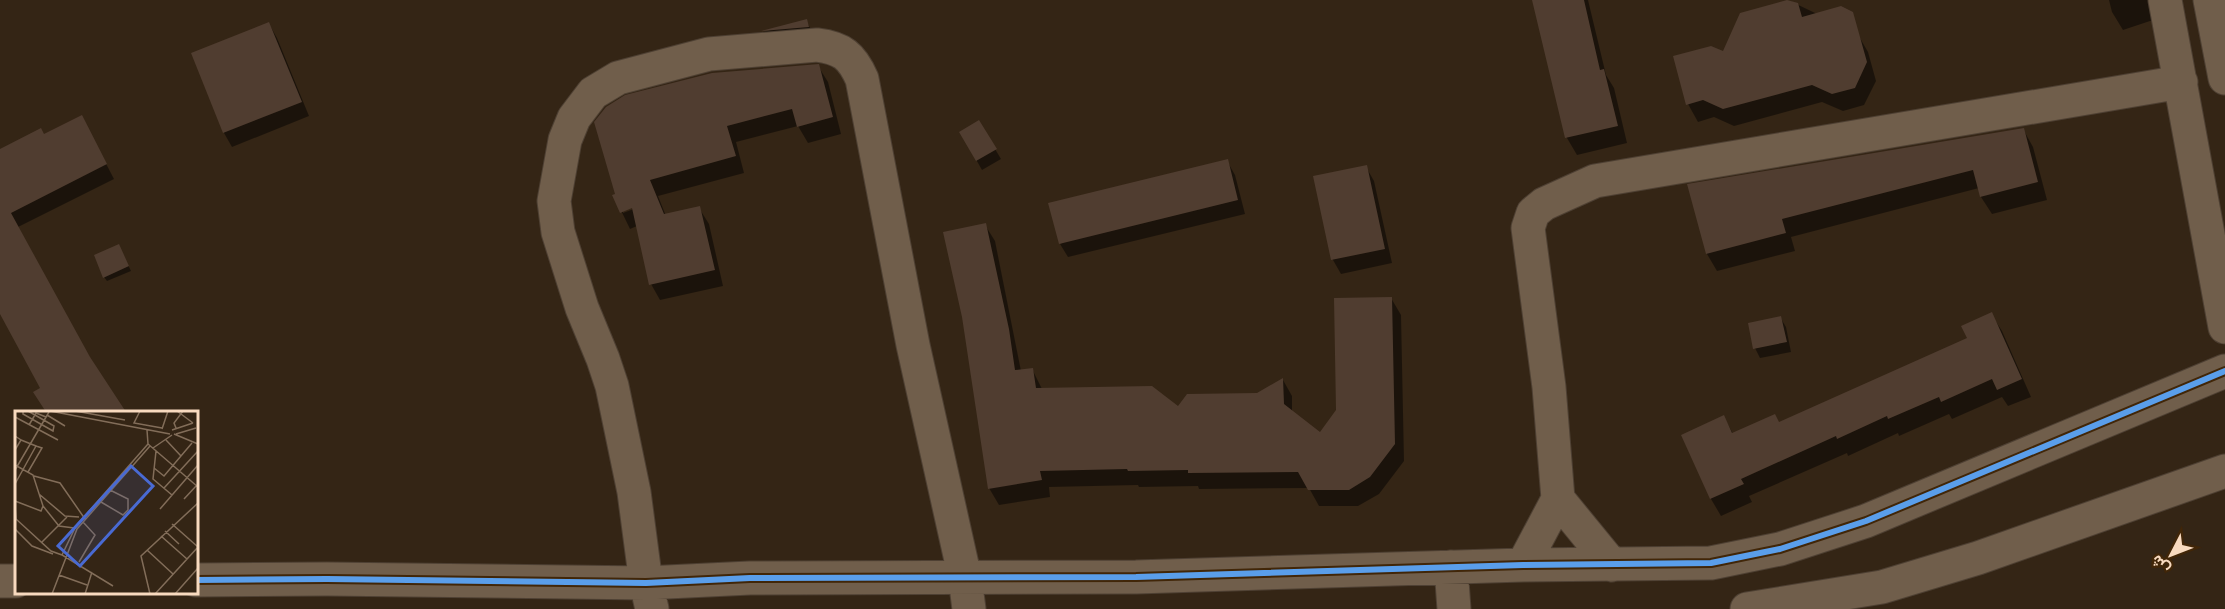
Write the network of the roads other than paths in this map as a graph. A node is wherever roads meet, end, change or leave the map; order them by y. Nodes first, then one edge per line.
1 (2165, 0) edge
2 (2210, 0) edge
3 (2225, 78) edge
4 (2181, 82) junction
5 (2225, 327) edge
6 (2225, 371) edge
7 (2225, 471) edge
8 (1558, 499) junction
9 (1523, 565) junction
10 (1612, 566) junction
11 (1450, 567) junction
12 (198, 580) edge
13 (967, 594) edge
14 (649, 596) edge
15 (1454, 609) edge
16 (1747, 609) edge

1 - 4 street
2 - 3 street
4 - 5 street
4 - 8 street
6 - 10 street
7 - 16 street
8 - 9 street
8 - 10 street
9 - 10 street
9 - 11 street
11 - 13 street
11 - 15 street
12 - 14 street
13 - 14 street
13 - 14 street

